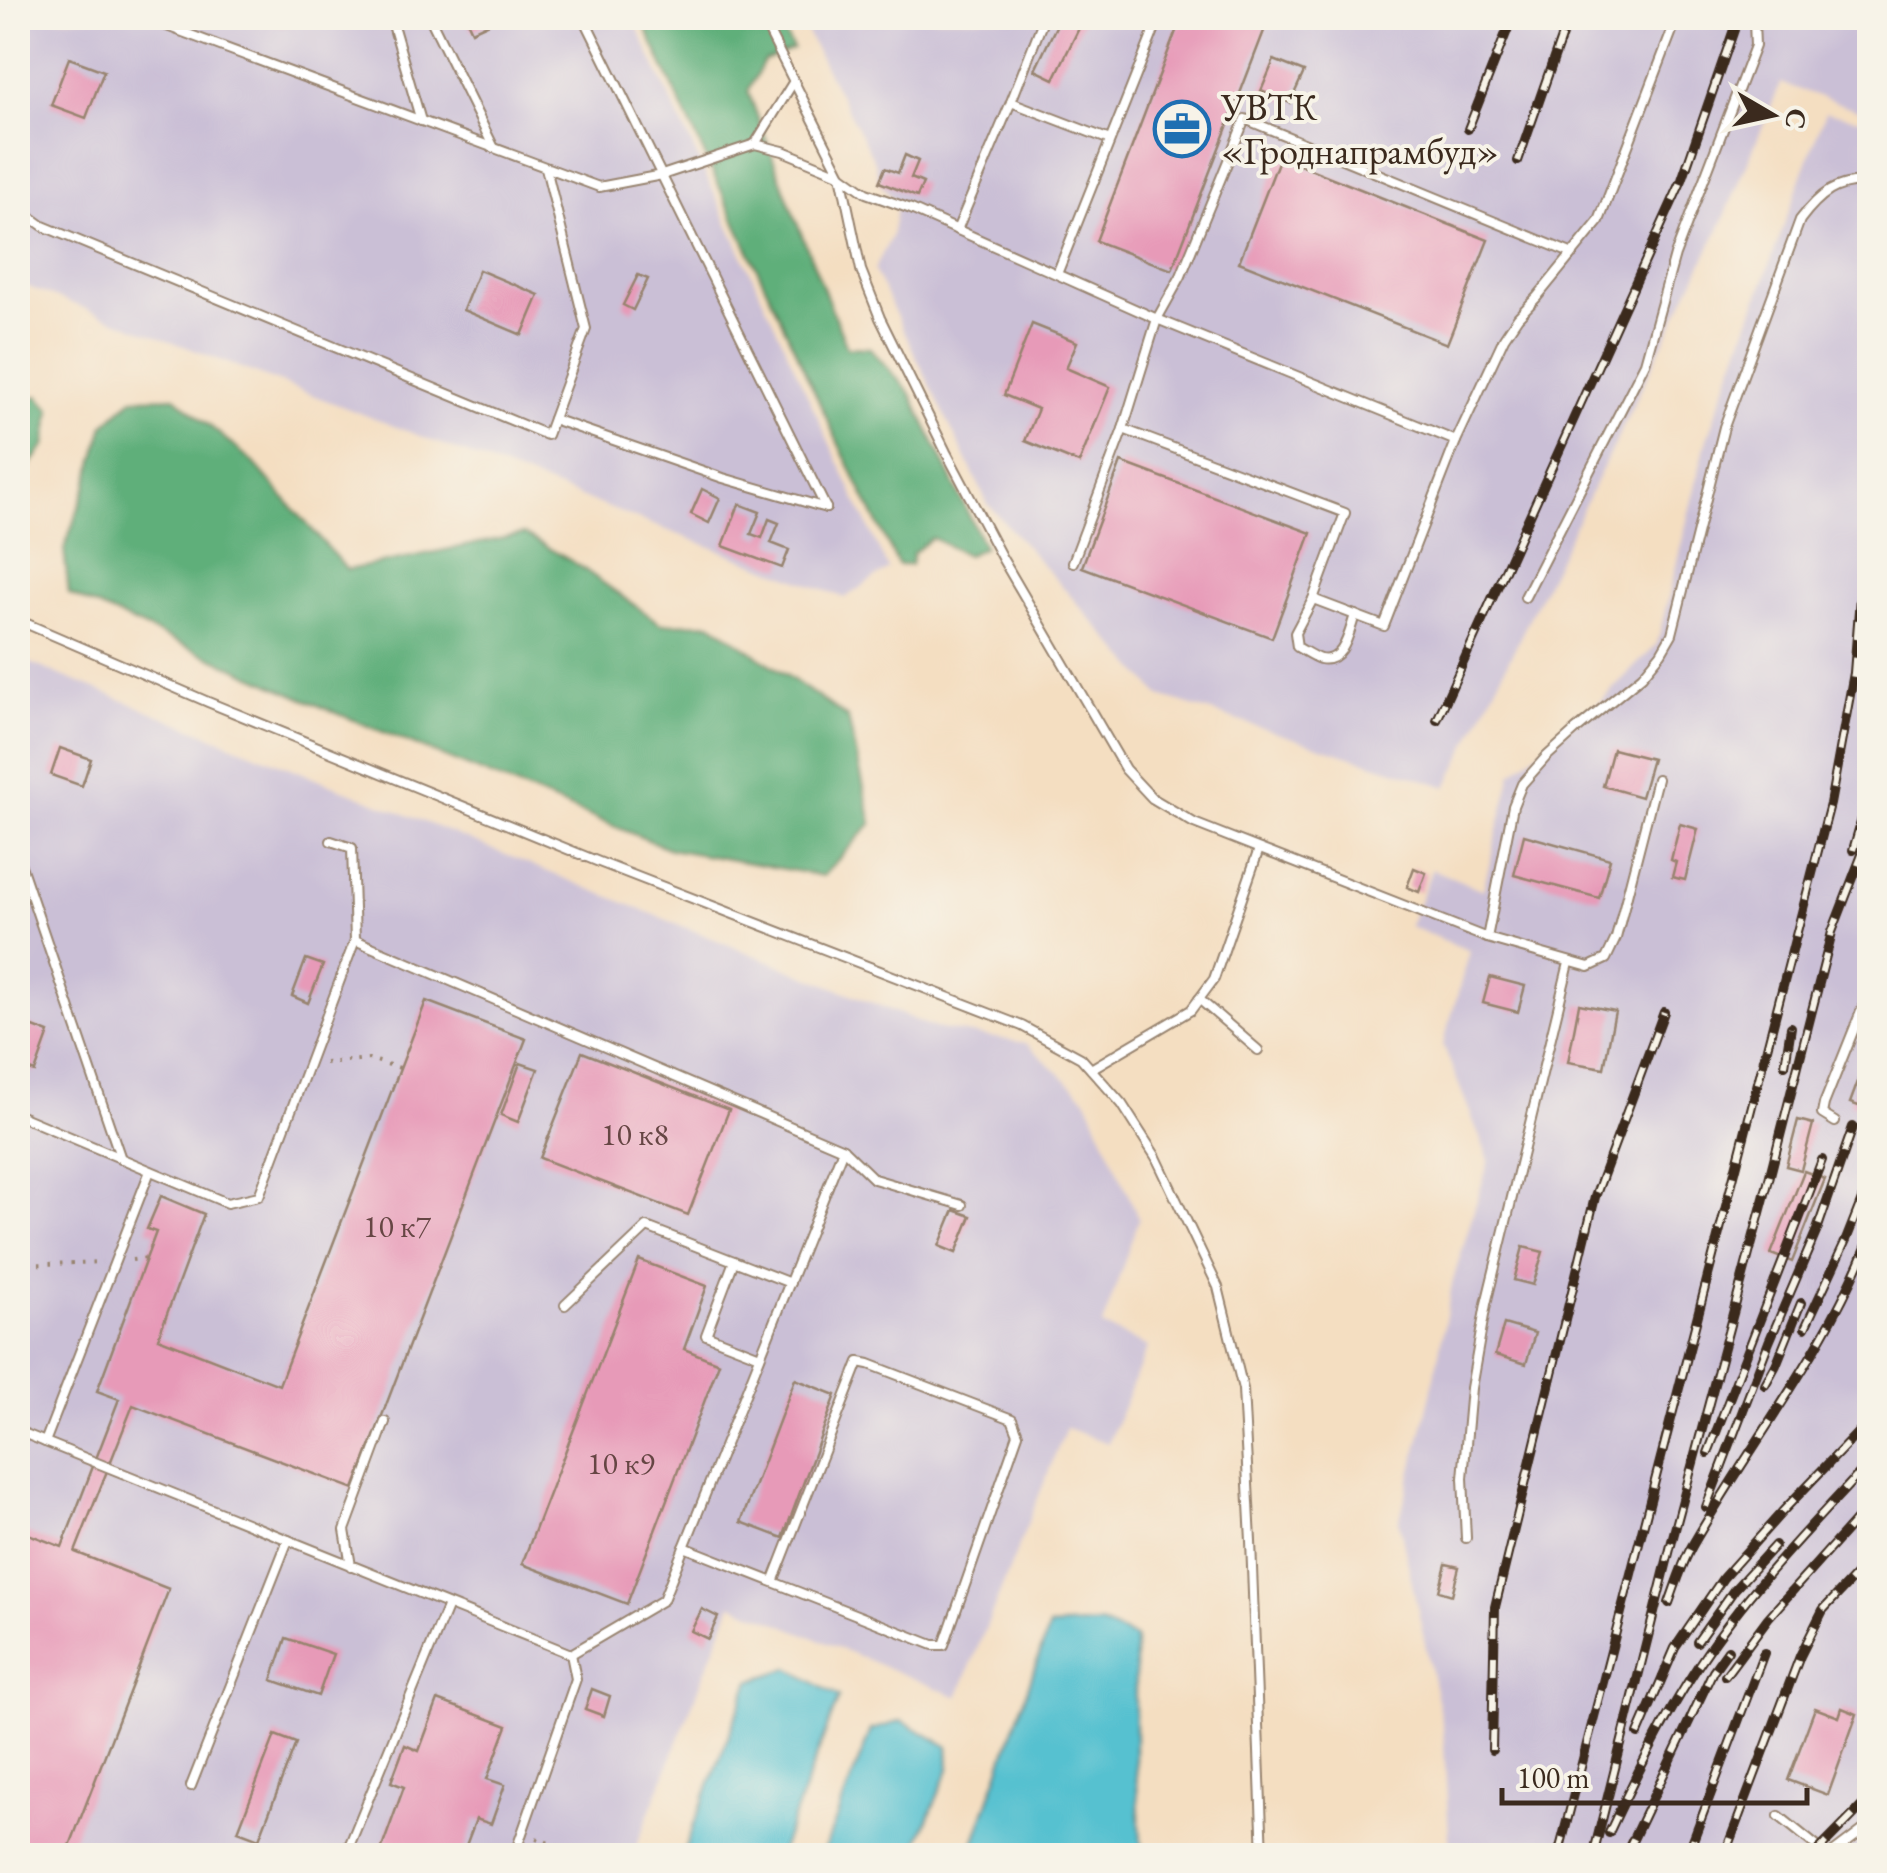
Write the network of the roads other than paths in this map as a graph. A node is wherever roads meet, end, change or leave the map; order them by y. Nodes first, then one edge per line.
1 (145, 18) edge
2 (391, 18) edge
3 (430, 18) edge
4 (584, 18) edge
5 (762, 18) edge
6 (1044, 18) edge
7 (1160, 18) edge
8 (1677, 18) edge
9 (1752, 18) edge
10 (794, 81) junction
11 (1011, 102) junction
12 (421, 121) junction
13 (1110, 140) junction
14 (755, 144) junction
15 (494, 148) junction
16 (546, 168) junction
17 (662, 175) junction
18 (840, 176) junction
19 (1870, 183) edge
20 (18, 208) edge
21 (957, 230) junction
22 (1574, 254) junction
23 (1056, 274) junction
24 (1157, 319) junction
25 (553, 419) junction
26 (1123, 429) junction
27 (1456, 441) junction
28 (1073, 562) dead end
29 (1525, 597) dead end
30 (1314, 600) junction
31 (1355, 615) junction
32 (18, 620) edge
33 (1657, 779) dead end
34 (331, 841) dead end
35 (1259, 849) junction
36 (18, 857) edge
37 (1487, 938) junction
38 (355, 940) junction
39 (1569, 963) junction
40 (1870, 990) edge
41 (1199, 1000) junction
42 (1258, 1050) dead end
43 (1090, 1069) junction
44 (18, 1116) edge
45 (1835, 1122) dead end
46 (843, 1150) junction
47 (121, 1159) junction
48 (150, 1171) junction
49 (962, 1205) dead end
50 (734, 1261) junction
51 (790, 1282) junction
52 (565, 1304) dead end
53 (760, 1356) junction
54 (386, 1422) dead end
55 (18, 1431) edge
56 (45, 1442) junction
57 (1466, 1538) dead end
58 (288, 1540) junction
59 (684, 1547) junction
60 (351, 1566) junction
61 (773, 1582) dead end
62 (448, 1604) junction
63 (570, 1654) junction
64 (191, 1786) dead end
65 (1779, 1816) dead end
66 (1870, 1825) edge
67 (346, 1856) edge
68 (514, 1856) edge
69 (1263, 1856) edge
70 (1827, 1856) edge

1 - 12 lane
2 - 12 lane
3 - 15 lane
4 - 17 lane
5 - 10 lane
6 - 11 lane
7 - 13 lane
8 - 22 lane
9 - 29 lane
10 - 14 lane
10 - 18 lane
11 - 13 lane
11 - 21 lane
12 - 15 lane
13 - 23 lane
14 - 17 lane
14 - 18 lane
15 - 16 lane
16 - 17 lane
16 - 25 lane
17 - 25 lane
18 - 21 lane
18 - 35 lane
19 - 37 lane
20 - 25 lane
21 - 23 lane
22 - 24 lane
22 - 27 lane
23 - 24 lane
24 - 26 lane
24 - 27 lane
26 - 28 lane
26 - 30 lane
27 - 31 lane
30 - 31 lane
30 - 31 lane
32 - 43 lane
33 - 39 lane
34 - 38 lane
35 - 37 lane
35 - 41 lane
36 - 47 lane
37 - 39 lane
38 - 46 lane
38 - 48 lane
39 - 57 lane
40 - 45 lane
41 - 42 lane
41 - 43 lane
43 - 69 lane
44 - 47 lane
46 - 49 lane
46 - 51 lane
47 - 48 lane
48 - 56 lane
50 - 51 lane
50 - 52 lane
50 - 53 lane
51 - 53 lane
53 - 59 lane
54 - 60 lane
55 - 56 lane
56 - 58 lane
58 - 60 lane
58 - 64 lane
59 - 61 lane
59 - 63 lane
60 - 62 lane
62 - 63 lane
62 - 67 lane
63 - 68 lane
65 - 70 lane
66 - 70 lane

